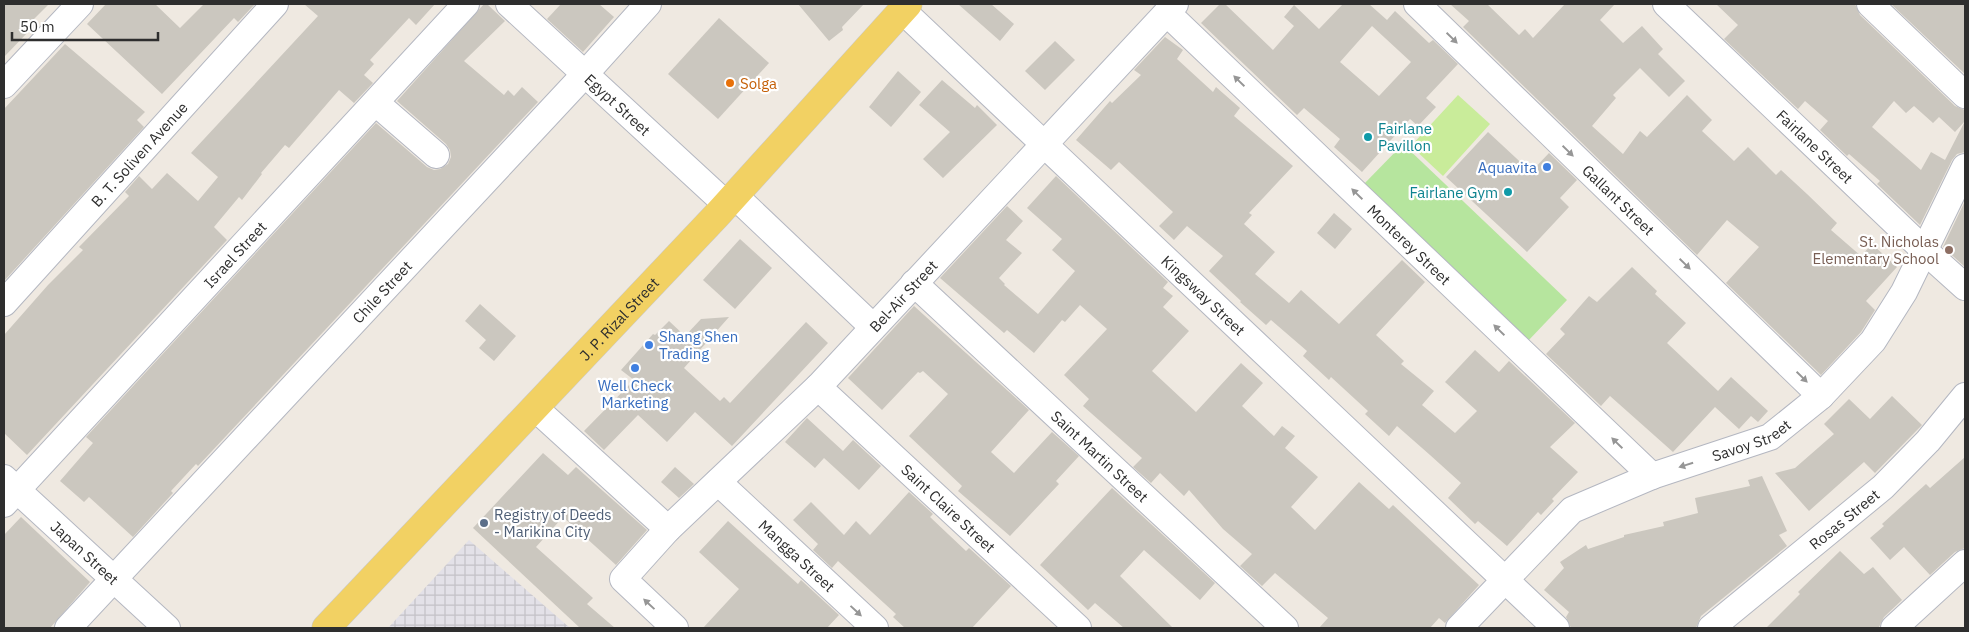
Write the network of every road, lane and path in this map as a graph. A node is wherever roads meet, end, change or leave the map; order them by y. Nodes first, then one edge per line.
1 (80, 4) edge
2 (275, 4) edge
3 (466, 4) edge
4 (509, 4) edge
5 (648, 4) edge
6 (1417, 4) edge
7 (1666, 4) edge
8 (1870, 4) edge
9 (905, 7) edge
10 (1171, 8) edge
11 (585, 74) junction
12 (4, 85) edge
13 (1965, 95) edge
14 (376, 102) junction
15 (1044, 144) junction
16 (436, 155) dead end
17 (1965, 167) edge
18 (731, 200) junction
19 (1925, 251) junction
20 (914, 283) junction
21 (1965, 287) edge
22 (4, 303) edge
23 (873, 327) junction
24 (818, 387) junction
25 (1821, 396) junction
26 (1965, 396) edge
27 (535, 408) junction
28 (1652, 476) junction
29 (718, 482) junction
30 (8, 490) edge
31 (668, 529) junction
32 (1965, 563) edge
33 (114, 579) junction
34 (1507, 580) junction
35 (68, 628) edge
36 (167, 628) edge
37 (326, 628) edge
38 (675, 628) edge
39 (875, 628) edge
40 (1078, 628) edge
41 (1285, 628) edge
42 (1459, 628) edge
43 (1556, 628) edge
44 (1711, 628) edge
45 (1894, 628) edge

1 - 12 street
2 - 22 street, B. T. Soliven Avenue
3 - 14 street, Israel Street
4 - 11 street, Egypt Street
5 - 11 street, Chile Street
6 -> 25 street, Gallant Street
7 - 19 street, Fairlane Street
8 - 13 street
9 - 15 street, Kingsway Street
9 - 18 main road, J. P. Rizal Street
10 - 15 street, Bel-Air Street
28 -> 10 street, Monterey Street
11 - 18 street, Egypt Street
11 - 33 street, Chile Street
14 - 16 street
14 - 30 street, Israel Street
15 - 20 street, Bel-Air Street
15 - 34 street, Kingsway Street
17 - 19 street, Savoy Street
18 - 23 street, Egypt Street
18 - 27 main road, J. P. Rizal Street
19 - 21 street, Fairlane Street
19 - 25 street, Savoy Street
20 - 23 street, Bel-Air Street
20 - 41 street, Saint Martin Street
23 - 24 street, Bel-Air Street
24 - 29 street, Bel-Air Street
24 - 40 street, Saint Claire Street
25 -> 28 street, Savoy Street
26 - 44 street, Rosas Street
27 - 31 street
27 - 37 main road, J. P. Rizal Street
28 - 34 street, Savoy Street
29 - 31 street, Bel-Air Street
29 -> 39 street, Mangga Street
30 - 33 street, Japan Street
38 -> 31 street, Bel-Air Street
32 - 45 street
33 - 35 street, Chile Street
33 - 36 street, Japan Street
34 - 42 street, Savoy Street
34 - 43 street, Kingsway Street

